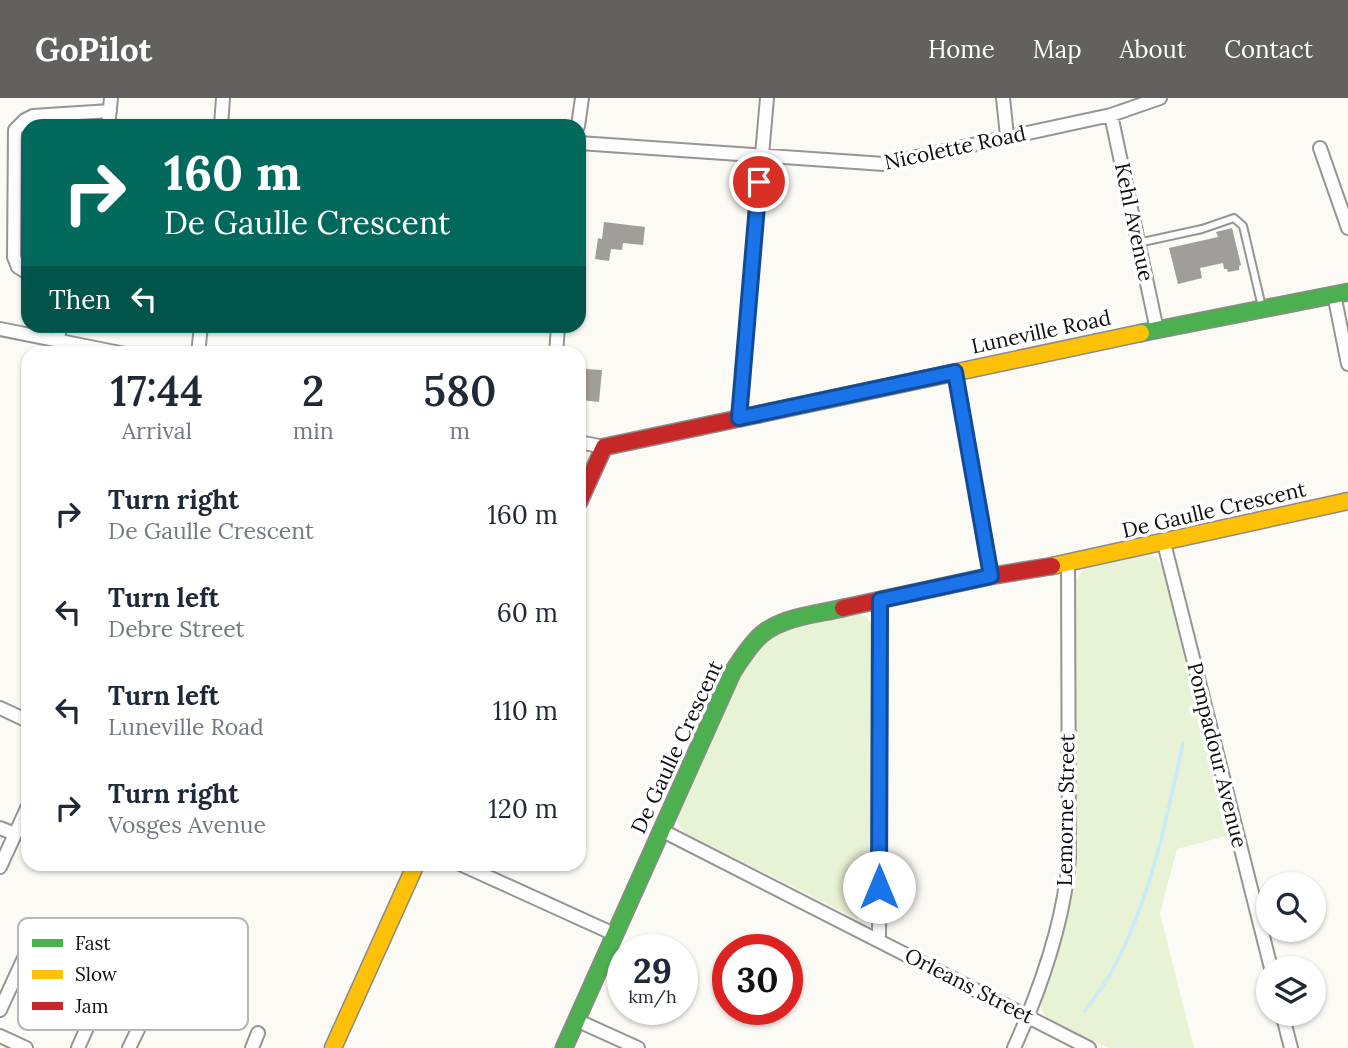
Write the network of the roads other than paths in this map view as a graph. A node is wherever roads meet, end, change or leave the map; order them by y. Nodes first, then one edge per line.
1 (223, 98) edge
2 (582, 98) edge
3 (767, 98) edge
4 (1003, 98) edge
5 (1160, 98) edge
6 (110, 104) edge
7 (1111, 115) junction
8 (26, 119) edge
9 (222, 119) edge
10 (580, 119) edge
11 (21, 123) edge
12 (1007, 136) junction
13 (586, 144) edge
14 (1320, 148) dead end
15 (761, 156) junction
16 (1346, 214) edge
17 (1348, 228) edge
18 (1139, 243) junction
19 (21, 269) edge
20 (1341, 293) edge
21 (1263, 308) junction
22 (0, 329) edge
23 (1157, 330) junction
24 (21, 333) edge
25 (21, 333) edge
26 (59, 333) edge
27 (58, 340) junction
28 (87, 346) edge
29 (1348, 363) edge
30 (955, 372) junction
31 (739, 418) junction
32 (586, 443) edge
33 (604, 447) junction
34 (586, 487) edge
35 (1348, 501) edge
36 (1164, 543) junction
37 (1068, 564) junction
38 (991, 576) junction
39 (880, 600) junction
40 (0, 708) edge
41 (21, 718) edge
42 (21, 821) edge
43 (0, 828) edge
44 (662, 830) junction
45 (15, 834) junction
46 (0, 867) edge
47 (413, 871) edge
48 (475, 871) edge
49 (614, 934) joint
50 (879, 939) junction
51 (607, 950) edge
52 (1268, 956) edge
53 (18, 971) edge
54 (0, 1010) edge
55 (1028, 1017) junction
56 (576, 1020) junction
57 (1285, 1026) edge
58 (86, 1030) edge
59 (138, 1030) edge
60 (258, 1033) dead end
61 (0, 1036) edge
62 (26, 1048) edge
63 (78, 1048) edge
64 (129, 1048) edge
65 (252, 1048) edge
66 (333, 1048) edge
67 (564, 1048) edge
68 (638, 1048) edge
69 (1014, 1048) edge
70 (1089, 1048) edge
71 (1291, 1048) edge

1 - 9 street
2 - 10 street
3 - 15 street
4 - 12 street
5 - 7 street, Nicolette Road
6 - 8 street
7 - 12 street, Nicolette Road
7 - 18 street, Kehl Avenue
11 - 19 street
12 - 15 street, Nicolette Road
13 - 15 street, Nicolette Road
14 - 16 street
15 - 31 street
16 - 17 street
18 - 21 lane
18 - 23 street, Kehl Avenue
20 - 21 street, Luneville Road
20 - 29 street
21 - 23 street, Luneville Road
22 - 24 street
23 - 30 street, Luneville Road
25 - 27 street
26 - 27 street
27 - 28 street
30 - 31 street, Luneville Road
30 - 38 street
31 - 33 street, Luneville Road
32 - 33 street, Luneville Road
33 - 34 street
35 - 36 street, De Gaulle Crescent
36 - 37 street, De Gaulle Crescent
36 - 52 street, Pompadour Avenue
37 - 38 street, De Gaulle Crescent
37 - 55 street, Lemorne Street
38 - 39 street, De Gaulle Crescent
39 - 44 street, De Gaulle Crescent
39 - 50 street
40 - 41 street
42 - 45 street
43 - 45 street
44 - 49 street, De Gaulle Crescent
44 - 50 street, Orleans Street
45 - 46 street
47 - 66 street
48 - 49 street
50 - 55 street, Orleans Street
51 - 56 street, De Gaulle Crescent
53 - 54 street
55 - 69 street, Lemorne Street
55 - 70 street, Orleans Street
56 - 67 street, De Gaulle Crescent
56 - 68 street
57 - 71 street
58 - 63 street
59 - 64 street
60 - 65 street
61 - 62 street

